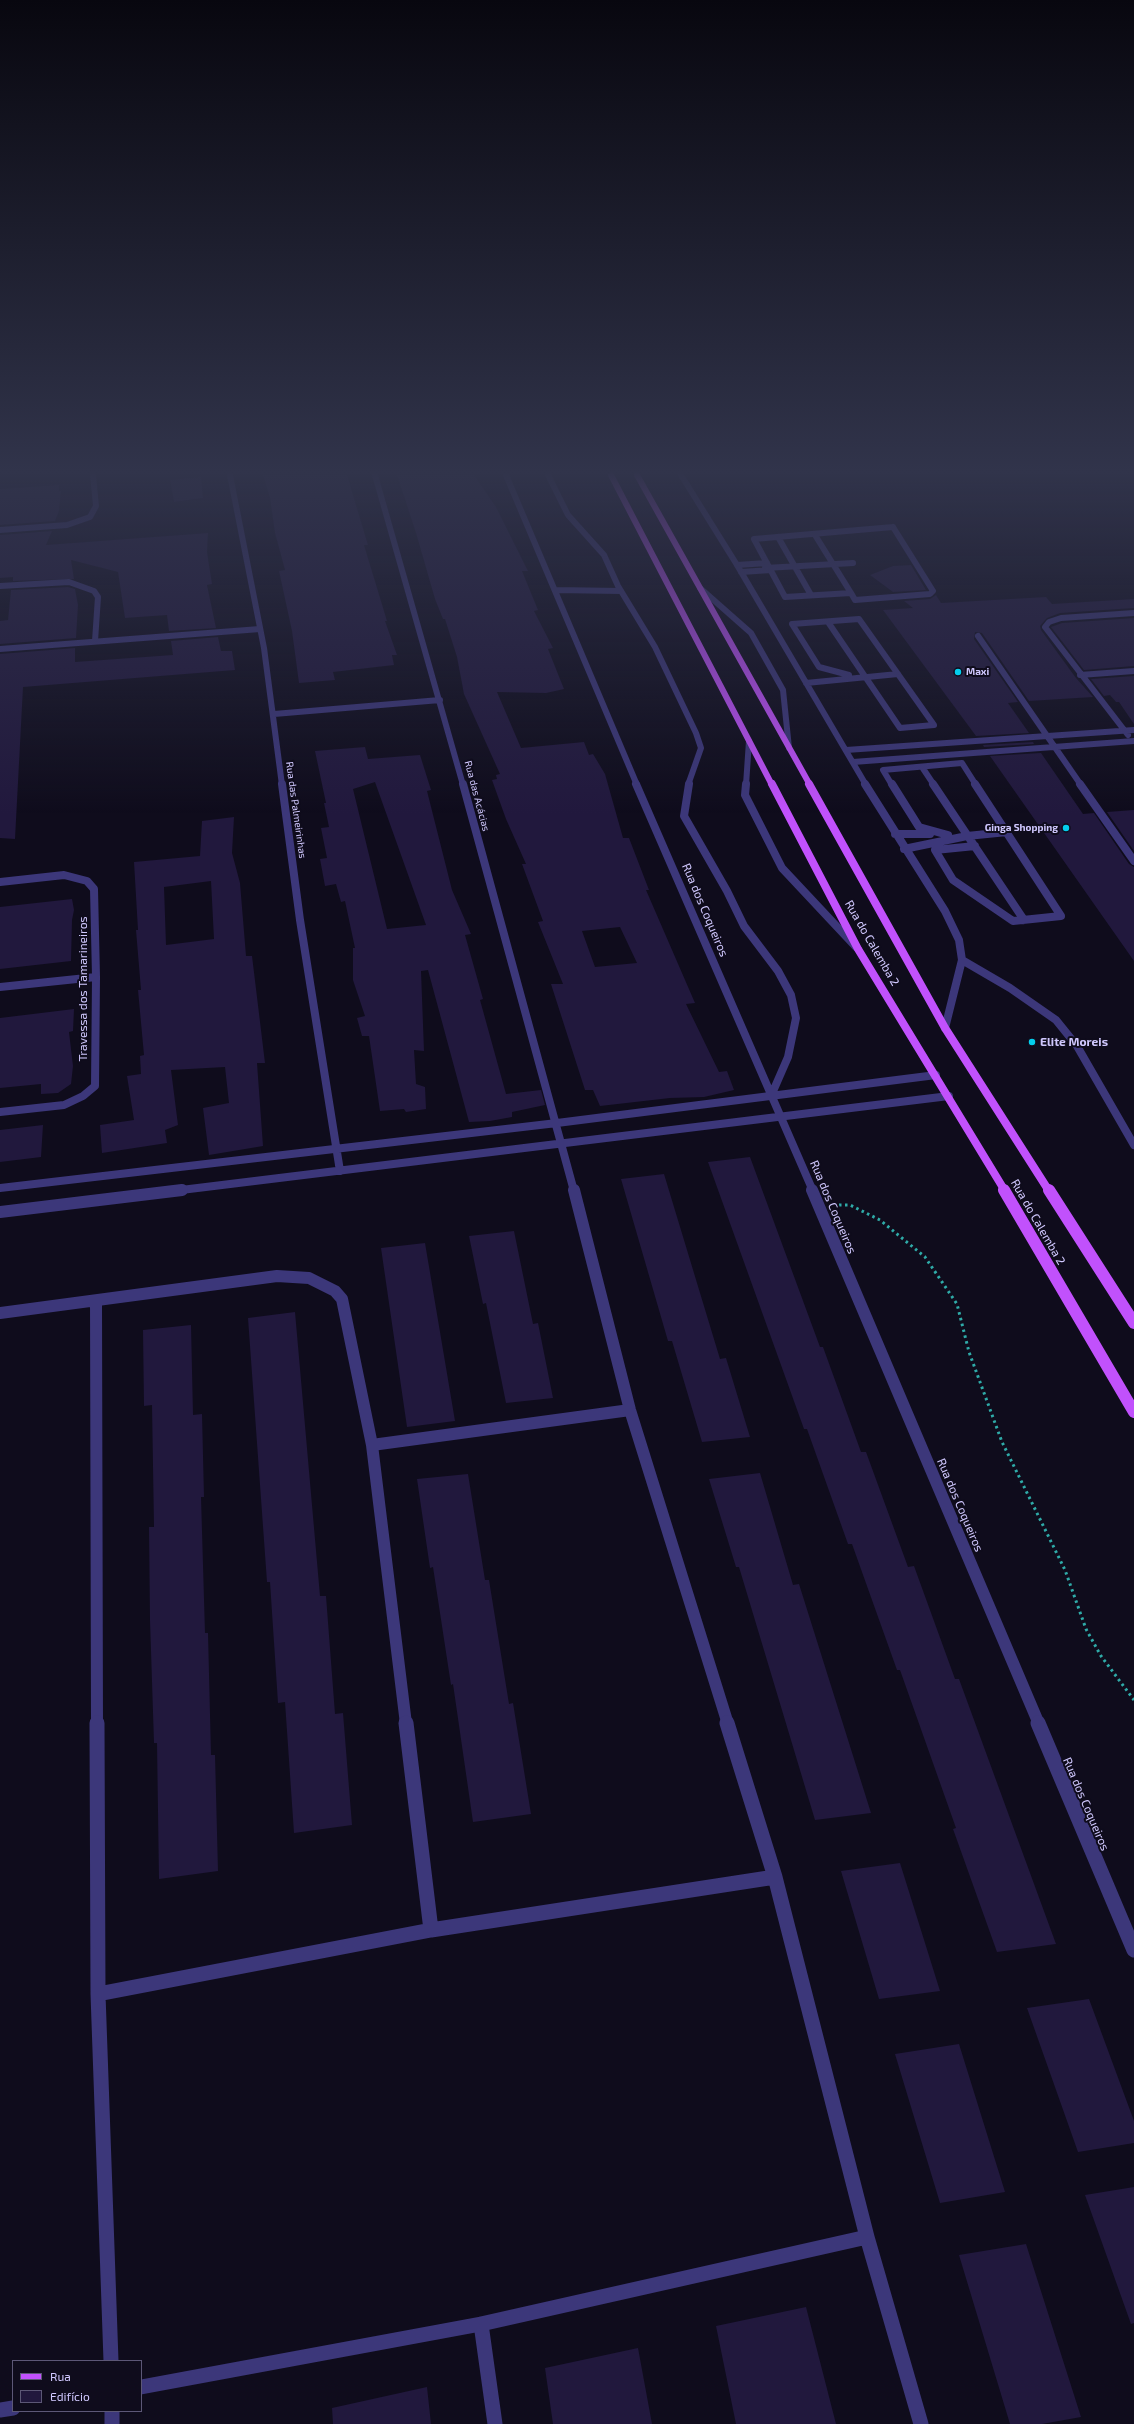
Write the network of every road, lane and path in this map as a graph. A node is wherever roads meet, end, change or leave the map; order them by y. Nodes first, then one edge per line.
1 (86, 588) edge
2 (252, 588) edge
3 (408, 588) edge
4 (620, 588) edge
5 (669, 588) edge
6 (700, 588) joint
7 (750, 588) edge
8 (780, 588) edge
9 (807, 588) edge
10 (848, 588) edge
11 (931, 588) edge
12 (555, 590) joint
13 (621, 591) junction
14 (851, 593) junction
15 (811, 595) junction
16 (1134, 613) edge
17 (828, 622) junction
18 (260, 629) junction
19 (978, 636) dead end
20 (94, 641) junction
21 (0, 649) edge
22 (1134, 671) edge
23 (898, 674) junction
24 (1080, 675) junction
25 (849, 676) junction
26 (865, 676) junction
27 (804, 680) junction
28 (440, 700) junction
29 (274, 714) junction
30 (1134, 730) edge
31 (1124, 731) junction
32 (1047, 736) junction
33 (748, 741) junction
34 (1134, 742) edge
35 (1054, 746) junction
36 (789, 748) junction
37 (846, 750) junction
38 (853, 762) junction
39 (922, 767) junction
40 (1007, 832) junction
41 (895, 834) junction
42 (948, 835) junction
43 (968, 836) junction
44 (975, 846) junction
45 (904, 849) junction
46 (1134, 861) edge
47 (0, 882) edge
48 (1024, 920) junction
49 (858, 949) junction
50 (962, 960) junction
51 (96, 977) junction
52 (0, 987) edge
53 (945, 1028) junction
54 (936, 1075) junction
55 (771, 1096) junction
56 (949, 1096) junction
57 (0, 1112) edge
58 (780, 1118) junction
59 (556, 1123) junction
60 (561, 1145) junction
61 (1134, 1145) edge
62 (335, 1149) junction
63 (340, 1170) junction
64 (0, 1188) edge
65 (818, 1204) junction
66 (0, 1212) edge
67 (96, 1301) junction
68 (0, 1313) edge
69 (1134, 1324) edge
70 (630, 1410) junction
71 (1134, 1412) edge
72 (372, 1445) junction
73 (1134, 1700) edge
74 (775, 1878) junction
75 (431, 1930) junction
76 (1134, 1950) edge
77 (98, 1994) junction
78 (867, 2237) junction
79 (481, 2324) junction
80 (111, 2360) edge
81 (142, 2387) edge
82 (12, 2408) edge
83 (0, 2410) edge
84 (112, 2412) edge
85 (112, 2424) edge
86 (495, 2424) edge
87 (921, 2424) edge

1 - 20 street
2 - 18 street, Rua das Palmeirinhas
3 - 28 street, Rua das Acácias
4 - 13 street
5 - 33 main road, Rua do Calemba 2
6 - 36 main road, Rua do Calemba 2
6 - 36 street
7 - 27 street
8 - 15 street
9 - 15 street
10 - 14 street
11 - 14 street
12 - 13 street
12 - 55 street, Rua dos Coqueiros
13 - 55 street
14 - 15 street
16 - 24 street
17 - 23 street
17 - 25 street
17 - 26 street
18 - 20 street
18 - 29 street, Rua das Palmeirinhas
19 - 32 street
20 - 21 street
22 - 24 street
23 - 26 street
23 - 26 street
24 - 31 street
25 - 26 street
25 - 27 street
26 - 27 street
27 - 37 street
28 - 29 street
28 - 59 street, Rua das Acácias
29 - 62 street, Rua das Palmeirinhas
30 - 31 street
31 - 32 street
31 - 34 street
32 - 35 street
32 - 37 street
33 - 49 main road, Rua do Calemba 2
33 - 49 street
34 - 35 street
35 - 38 street
35 - 46 street
36 - 53 main road, Rua do Calemba 2
37 - 38 street
38 - 41 street
39 - 40 street
39 - 42 street
39 - 43 street
40 - 43 street
40 - 48 street
41 - 42 street
41 - 45 street
42 - 43 street
43 - 44 street
43 - 45 street
44 - 48 street
44 - 48 street
45 - 50 street
47 - 51 street, Travessa dos Tamarineiros
49 - 54 main road, Rua do Calemba 2
50 - 53 street
50 - 61 street
51 - 52 street
51 - 57 street, Travessa dos Tamarineiros
53 - 69 main road, Rua do Calemba 2
54 - 55 street
54 - 56 main road, Rua do Calemba 2
55 - 58 street, Rua dos Coqueiros
55 - 59 street
56 - 58 street
56 - 71 main road, Rua do Calemba 2
58 - 60 street
58 - 65 street, Rua dos Coqueiros
59 - 60 street, Rua das Acácias
59 - 62 street
60 - 63 street
60 - 70 street, Rua das Acácias
62 - 63 street, Rua das Palmeirinhas
62 - 64 street
63 - 66 street
65 - 73 path
65 - 76 street, Rua dos Coqueiros
67 - 68 street
67 - 72 street
67 - 77 street
70 - 72 street
70 - 74 street, Rua das Acácias
72 - 75 street
74 - 75 street
74 - 78 street, Rua das Acácias
75 - 77 street
77 - 80 street
78 - 79 street
78 - 87 street, Rua das Acácias
79 - 81 street
79 - 86 street
82 - 83 street
84 - 85 street

